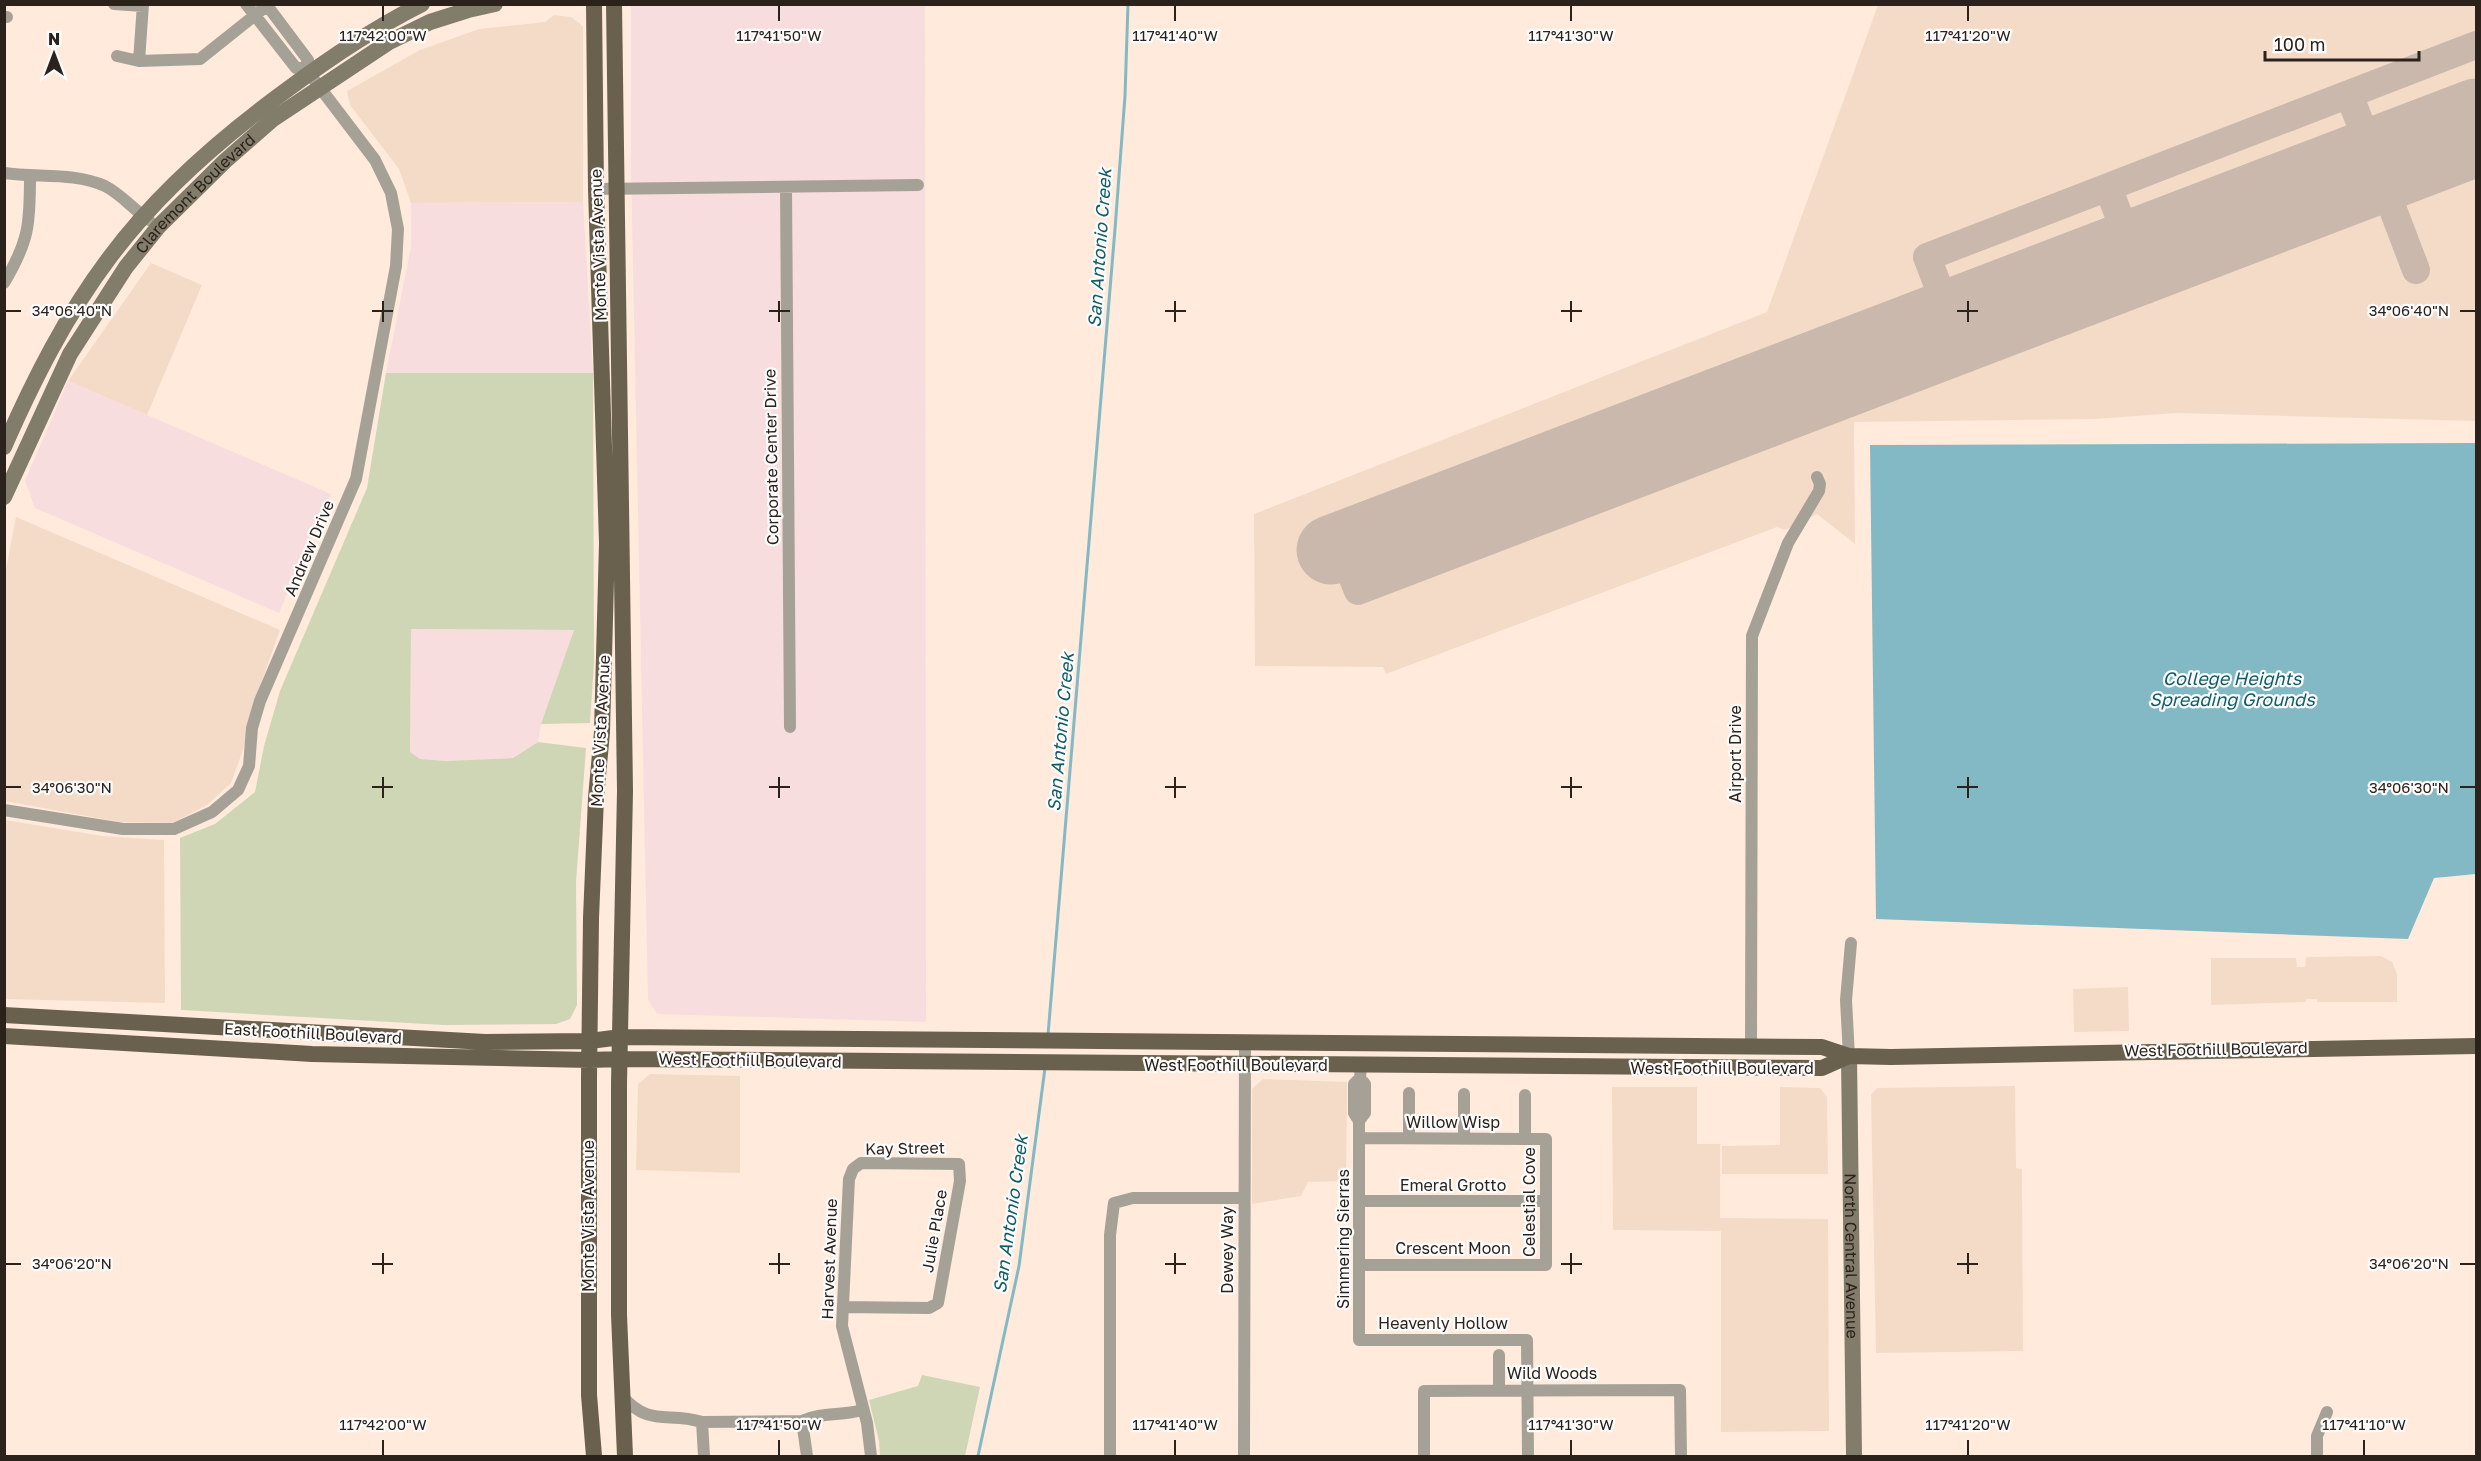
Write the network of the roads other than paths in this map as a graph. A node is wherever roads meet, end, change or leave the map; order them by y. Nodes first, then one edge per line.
1 (114, 4) edge
2 (246, 4) edge
3 (422, 4) edge
4 (495, 4) edge
5 (594, 4) edge
6 (614, 4) edge
7 (143, 5) edge
8 (267, 5) edge
9 (254, 16) junction
10 (117, 56) dead end
11 (139, 60) junction
12 (307, 71) junction
13 (321, 88) junction
14 (4, 173) edge
15 (30, 177) junction
16 (918, 185) dead end
17 (786, 187) junction
18 (617, 188) junction
19 (596, 189) junction
20 (143, 216) junction
21 (159, 226) junction
22 (4, 283) edge
23 (4, 447) edge
24 (1817, 477) dead end
25 (4, 497) edge
26 (790, 727) dead end
27 (4, 810) edge
28 (1851, 943) dead end
29 (4, 1015) edge
30 (4, 1036) edge
31 (621, 1037) junction
32 (893, 1040) junction
33 (590, 1041) junction
34 (1245, 1043) junction
35 (1601, 1046) junction
36 (1704, 1046) junction
37 (2476, 1046) edge
38 (1751, 1047) junction
39 (1848, 1056) junction
40 (620, 1059) junction
41 (590, 1060) junction
42 (824, 1061) junction
43 (1245, 1065) junction
44 (1520, 1066) junction
45 (1629, 1067) junction
46 (1361, 1072) junction
47 (1409, 1093) dead end
48 (1464, 1094) dead end
49 (1526, 1095) dead end
50 (1359, 1138) junction
51 (1409, 1138) junction
52 (1464, 1138) junction
53 (1525, 1139) junction
54 (1546, 1139) joint
55 (959, 1164) joint
56 (853, 1169) joint
57 (1244, 1198) junction
58 (1360, 1201) junction
59 (1546, 1201) junction
60 (1360, 1265) junction
61 (1546, 1265) joint
62 (843, 1307) junction
63 (1359, 1340) joint
64 (1499, 1355) dead end
65 (1499, 1390) junction
66 (1528, 1390) junction
67 (622, 1396) junction
68 (862, 1410) junction
69 (2327, 1412) dead end
70 (802, 1421) junction
71 (702, 1422) junction
72 (594, 1456) edge
73 (625, 1456) edge
74 (704, 1456) edge
75 (807, 1456) edge
76 (871, 1456) edge
77 (1110, 1456) edge
78 (1244, 1456) edge
79 (1424, 1456) edge
80 (1528, 1456) edge
81 (1681, 1456) edge
82 (1854, 1456) edge
83 (2317, 1456) edge

1 - 7 street
2 - 9 street
3 - 12 main road, Claremont Boulevard
4 - 13 main road, Claremont Boulevard
5 - 19 main road, Monte Vista Avenue
6 - 18 main road, Monte Vista Avenue
7 - 11 street
8 - 9 street
8 - 12 street
9 - 11 street
9 - 12 street
10 - 11 street
12 - 13 street, Andrew Drive
12 - 20 main road, Claremont Boulevard
13 - 21 main road, Claremont Boulevard
13 - 27 street, Andrew Drive
14 - 15 street
15 - 20 street
15 - 22 street
16 - 17 street
17 - 18 street
17 - 26 street, Corporate Center Drive
18 - 19 street
18 - 31 main road, Monte Vista Avenue
19 - 33 main road, Monte Vista Avenue
20 - 21 street
20 - 23 main road, Claremont Boulevard
21 - 25 main road, Claremont Boulevard
24 - 38 street, Airport Drive
28 - 39 street
29 - 33 main road, East Foothill Boulevard
30 - 41 main road, East Foothill Boulevard
31 - 32 main road, West Foothill Boulevard
31 - 33 main road, East Foothill Boulevard
31 - 40 main road, Monte Vista Avenue
32 - 34 main road, West Foothill Boulevard
32 - 42 main road
33 - 41 main road, Monte Vista Avenue
34 - 35 main road, West Foothill Boulevard
34 - 43 street, Dewey Way
35 - 36 main road, West Foothill Boulevard
35 - 44 main road
36 - 38 main road, West Foothill Boulevard
36 - 45 main road
37 - 39 main road, West Foothill Boulevard
38 - 39 main road, West Foothill Boulevard
39 - 45 main road, West Foothill Boulevard
39 - 82 main road, North Central Avenue
40 - 41 main road, East Foothill Boulevard
40 - 42 main road, West Foothill Boulevard
40 - 67 main road, Monte Vista Avenue
41 - 72 main road, Monte Vista Avenue
42 - 43 main road, West Foothill Boulevard
43 - 46 main road, West Foothill Boulevard
43 - 57 street, Dewey Way
44 - 45 main road, West Foothill Boulevard
44 - 46 main road, West Foothill Boulevard
46 - 50 street, Simmering Sierras
47 - 51 street
48 - 52 street
49 - 53 street
50 - 51 street, Willow Wisp
50 - 58 street, Simmering Sierras
51 - 52 street, Willow Wisp
52 - 53 street, Willow Wisp
53 - 54 street, Willow Wisp
54 - 59 street, Celestial Cove
55 - 56 street, Kay Street
55 - 62 street, Julie Place
56 - 62 street, Harvest Avenue
57 - 77 street
57 - 78 street, Dewey Way
58 - 59 street, Emeral Grotto
58 - 60 street, Simmering Sierras
59 - 61 street, Celestial Cove
60 - 61 street, Crescent Moon
60 - 63 street, Simmering Sierras
62 - 68 street, Harvest Avenue
63 - 66 street, Heavenly Hollow
64 - 65 street
65 - 66 street, Wild Woods
65 - 79 street, Wild Woods
66 - 80 street
66 - 81 street, Wild Woods
67 - 71 street
67 - 73 main road, Monte Vista Avenue
68 - 70 street
68 - 76 street, Harvest Avenue
69 - 83 street
70 - 71 street
70 - 75 street
71 - 74 street

